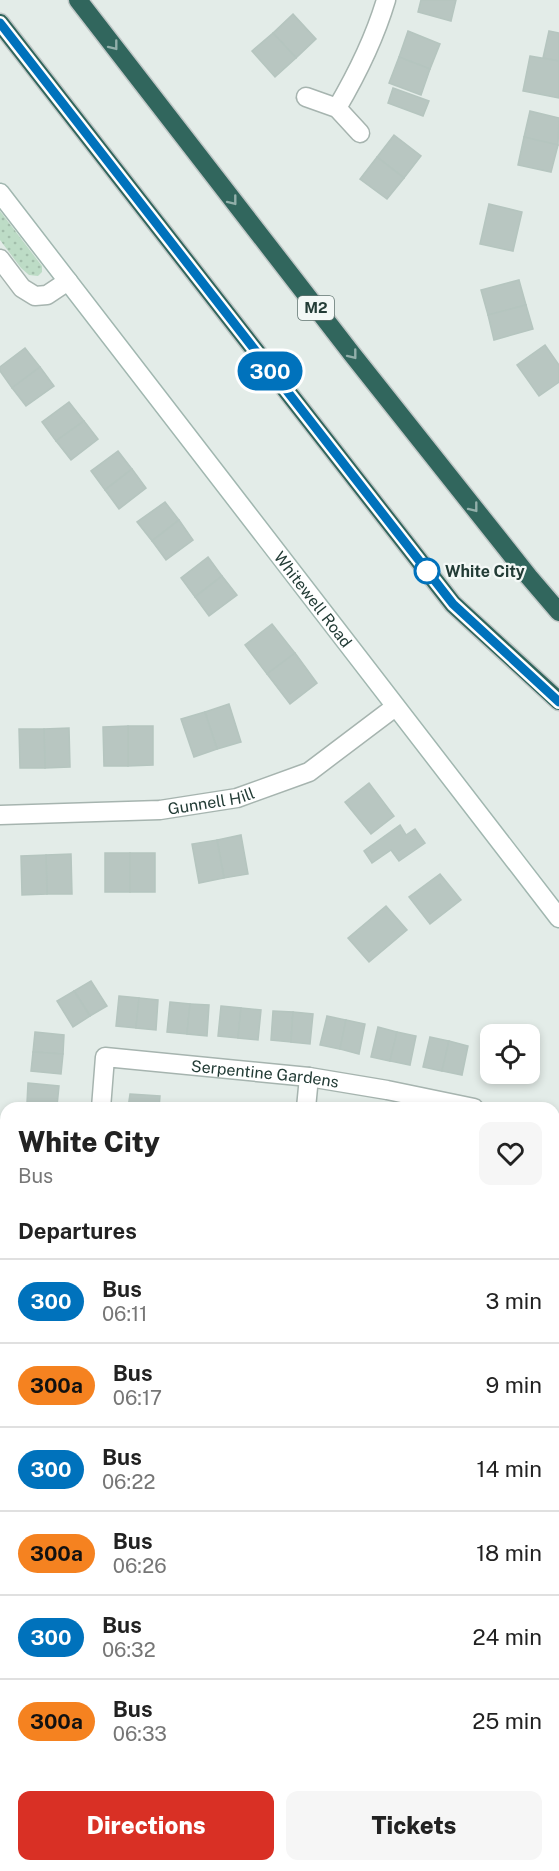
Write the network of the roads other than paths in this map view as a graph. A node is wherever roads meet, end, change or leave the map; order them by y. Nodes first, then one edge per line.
1 (78, 0) edge
2 (386, 0) edge
3 (0, 23) edge
4 (306, 97) dead end
5 (337, 108) junction
6 (360, 132) dead end
7 (0, 193) edge
8 (0, 259) edge
9 (68, 281) junction
10 (559, 612) edge
11 (559, 702) edge
12 (395, 707) junction
13 (0, 815) edge
14 (559, 918) edge
15 (309, 1077) junction
16 (101, 1102) edge
17 (307, 1102) edge
18 (445, 1102) edge

1 -> 10 highway, M2
2 - 5 street
3 - 11 highway
4 - 5 street
5 - 6 street
7 - 9 street, Whitewell Road
8 - 9 street
9 - 12 street, Whitewell Road
12 - 13 street, Gunnell Hill
12 - 14 street, Whitewell Road
15 - 16 street, Serpentine Gardens
15 - 17 street
15 - 18 street, Serpentine Gardens

